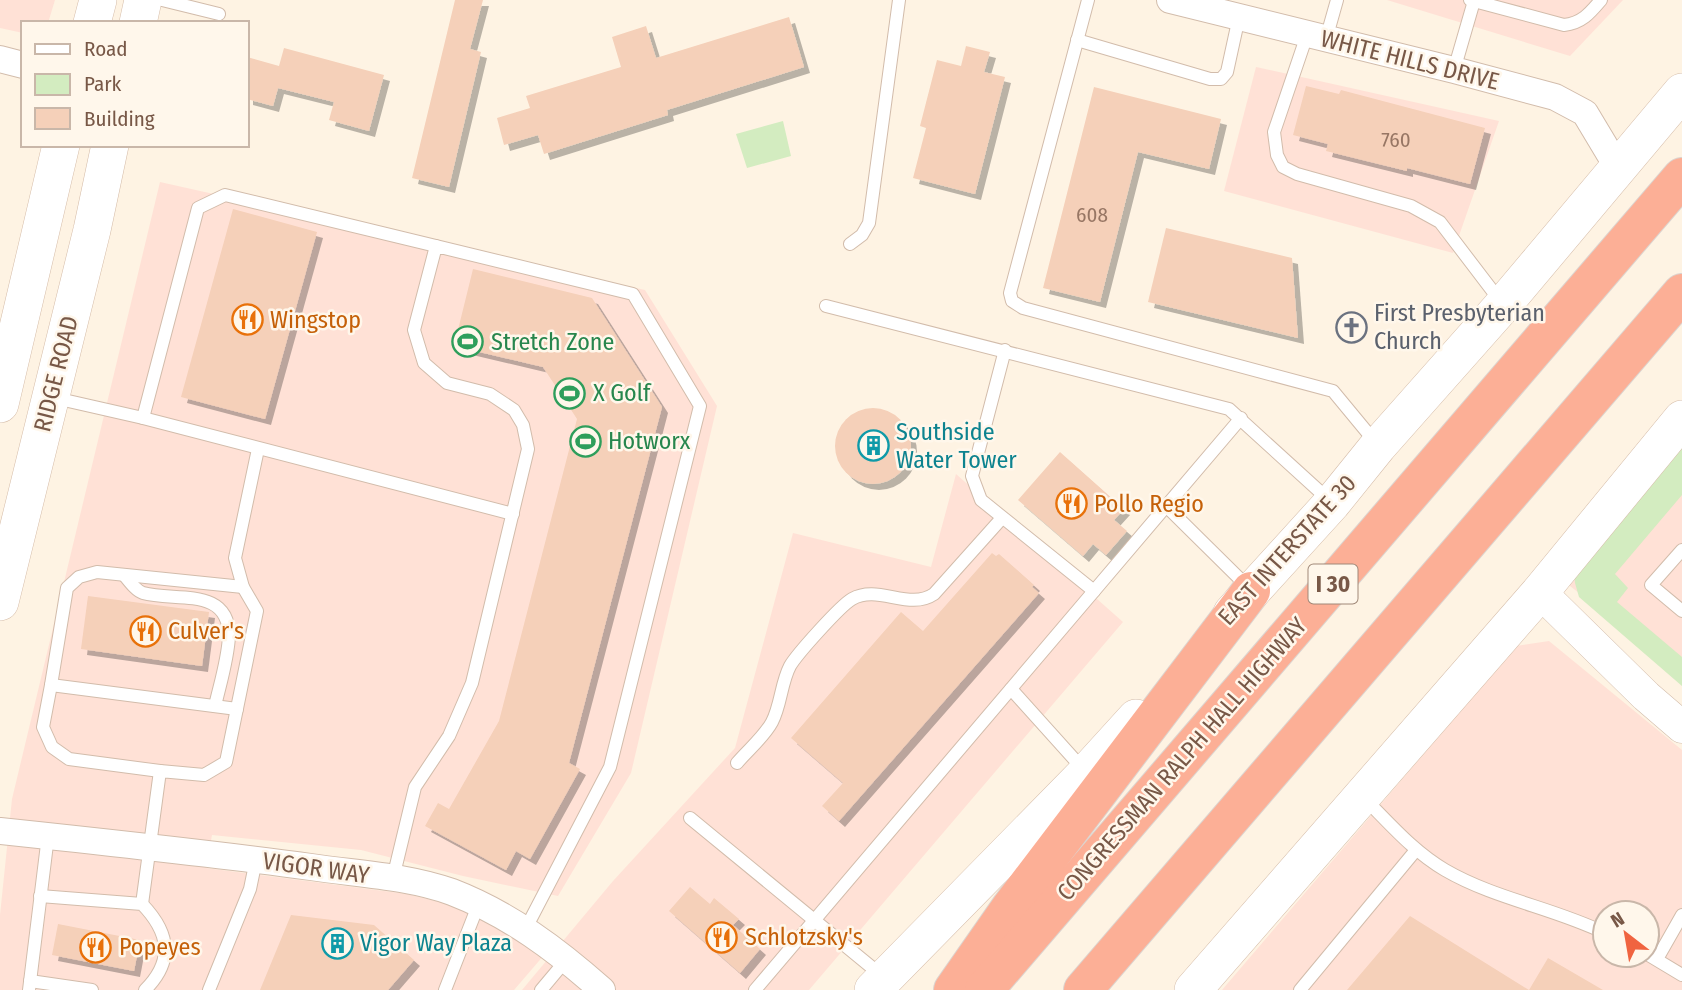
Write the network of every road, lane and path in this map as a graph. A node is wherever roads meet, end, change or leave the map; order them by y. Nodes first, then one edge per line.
1 (97, 0) edge
2 (143, 0) edge
3 (162, 0) edge
4 (899, 0) edge
5 (1088, 0) edge
6 (1170, 0) edge
7 (1337, 0) edge
8 (1601, 0) edge
9 (1472, 1) edge
10 (1197, 3) edge
11 (219, 13) dead end
12 (1239, 17) junction
13 (92, 21) edge
14 (138, 21) edge
15 (1316, 37) junction
16 (1077, 40) junction
17 (0, 60) edge
18 (21, 65) edge
19 (1454, 70) junction
20 (1682, 92) edge
21 (61, 147) edge
22 (110, 147) edge
23 (1618, 168) junction
24 (1682, 177) edge
25 (850, 244) dead end
26 (436, 246) junction
27 (1682, 293) edge
28 (1503, 305) junction
29 (826, 306) dead end
30 (1005, 350) junction
31 (51, 397) junction
32 (0, 404) edge
33 (143, 418) junction
34 (1241, 418) junction
35 (1682, 419) edge
36 (1378, 446) junction
37 (258, 449) junction
38 (1332, 503) junction
39 (1166, 506) junction
40 (513, 514) junction
41 (1002, 518) junction
42 (1682, 550) edge
43 (124, 575) junction
44 (243, 587) junction
45 (1094, 591) junction
46 (1251, 591) junction
47 (1540, 593) junction
48 (0, 603) edge
49 (1682, 611) edge
50 (51, 685) junction
51 (1011, 689) junction
52 (215, 706) junction
53 (237, 709) junction
54 (1682, 727) edge
55 (737, 763) dead end
56 (160, 771) junction
57 (1086, 773) junction
58 (1362, 797) junction
59 (690, 818) dead end
60 (0, 831) edge
61 (48, 836) junction
62 (148, 848) junction
63 (1416, 850) junction
64 (256, 860) junction
65 (393, 879) junction
66 (40, 896) junction
67 (479, 903) junction
68 (142, 904) junction
69 (1682, 915) edge
70 (814, 920) junction
71 (1591, 928) edge
72 (525, 930) junction
73 (1661, 944) edge
74 (567, 959) junction
75 (1661, 962) edge
76 (1682, 975) edge
77 (879, 984) edge
78 (29, 986) edge
79 (92, 990) edge
80 (145, 990) edge
81 (209, 990) edge
82 (445, 990) edge
83 (541, 990) edge
84 (602, 990) edge
85 (755, 990) edge
86 (953, 990) edge
87 (984, 990) edge
88 (1083, 990) edge
89 (1193, 990) edge
90 (1300, 990) edge

1 - 13 main road
2 - 14 main road
3 - 11 lane
4 - 25 lane
5 - 16 lane
6 - 10 street, WHITE HILLS DRIVE
7 - 15 lane
8 - 9 lane
9 - 19 lane
10 - 12 street, WHITE HILLS DRIVE
12 - 15 street, WHITE HILLS DRIVE
12 - 16 lane
15 - 19 street, WHITE HILLS DRIVE
15 - 28 lane
16 - 36 lane
17 - 18 street
19 - 23 street, WHITE HILLS DRIVE
20 - 23 main road, EAST INTERSTATE 30
21 - 32 main road, RIDGE ROAD
22 - 31 main road, RIDGE ROAD
23 - 28 main road, EAST INTERSTATE 30
24 - 87 highway, CONGRESSMAN RALPH HALL HIGHWAY / I 30
26 - 33 lane
26 - 40 lane
26 - 72 lane
27 - 88 highway
28 - 36 main road, EAST INTERSTATE 30
29 - 30 lane
30 - 34 lane
30 - 41 lane
31 - 33 lane
31 - 48 main road, RIDGE ROAD
33 - 37 lane
34 - 38 lane
34 - 39 lane
35 - 47 main road
36 - 38 main road, EAST INTERSTATE 30
37 - 40 lane
37 - 44 lane
38 - 46 main road, EAST INTERSTATE 30
39 - 45 lane
39 - 46 lane
40 - 65 lane
41 - 45 lane
41 - 55 lane
42 - 49 lane
43 - 44 lane
43 - 50 lane
43 - 52 lane
44 - 53 lane
45 - 51 lane
46 - 57 main road, EAST INTERSTATE 30
46 - 86 highway
47 - 54 street
47 - 58 main road
50 - 52 lane
50 - 56 lane
51 - 57 lane
51 - 70 lane
52 - 53 lane
53 - 56 lane
56 - 62 lane
57 - 77 main road, EAST INTERSTATE 30
58 - 63 lane
58 - 89 main road
59 - 70 lane
60 - 61 street, VIGOR WAY
61 - 62 street, VIGOR WAY
61 - 66 lane
62 - 64 street, VIGOR WAY
62 - 68 lane
63 - 71 lane
63 - 90 lane
64 - 65 street, VIGOR WAY
64 - 81 lane
65 - 67 street, VIGOR WAY
66 - 68 lane
66 - 78 lane
67 - 72 street, VIGOR WAY
67 - 82 lane
68 - 80 lane
69 - 73 lane
70 - 77 lane
70 - 85 lane
72 - 74 street, VIGOR WAY
74 - 83 lane
74 - 84 street, VIGOR WAY
75 - 76 lane
78 - 79 lane

